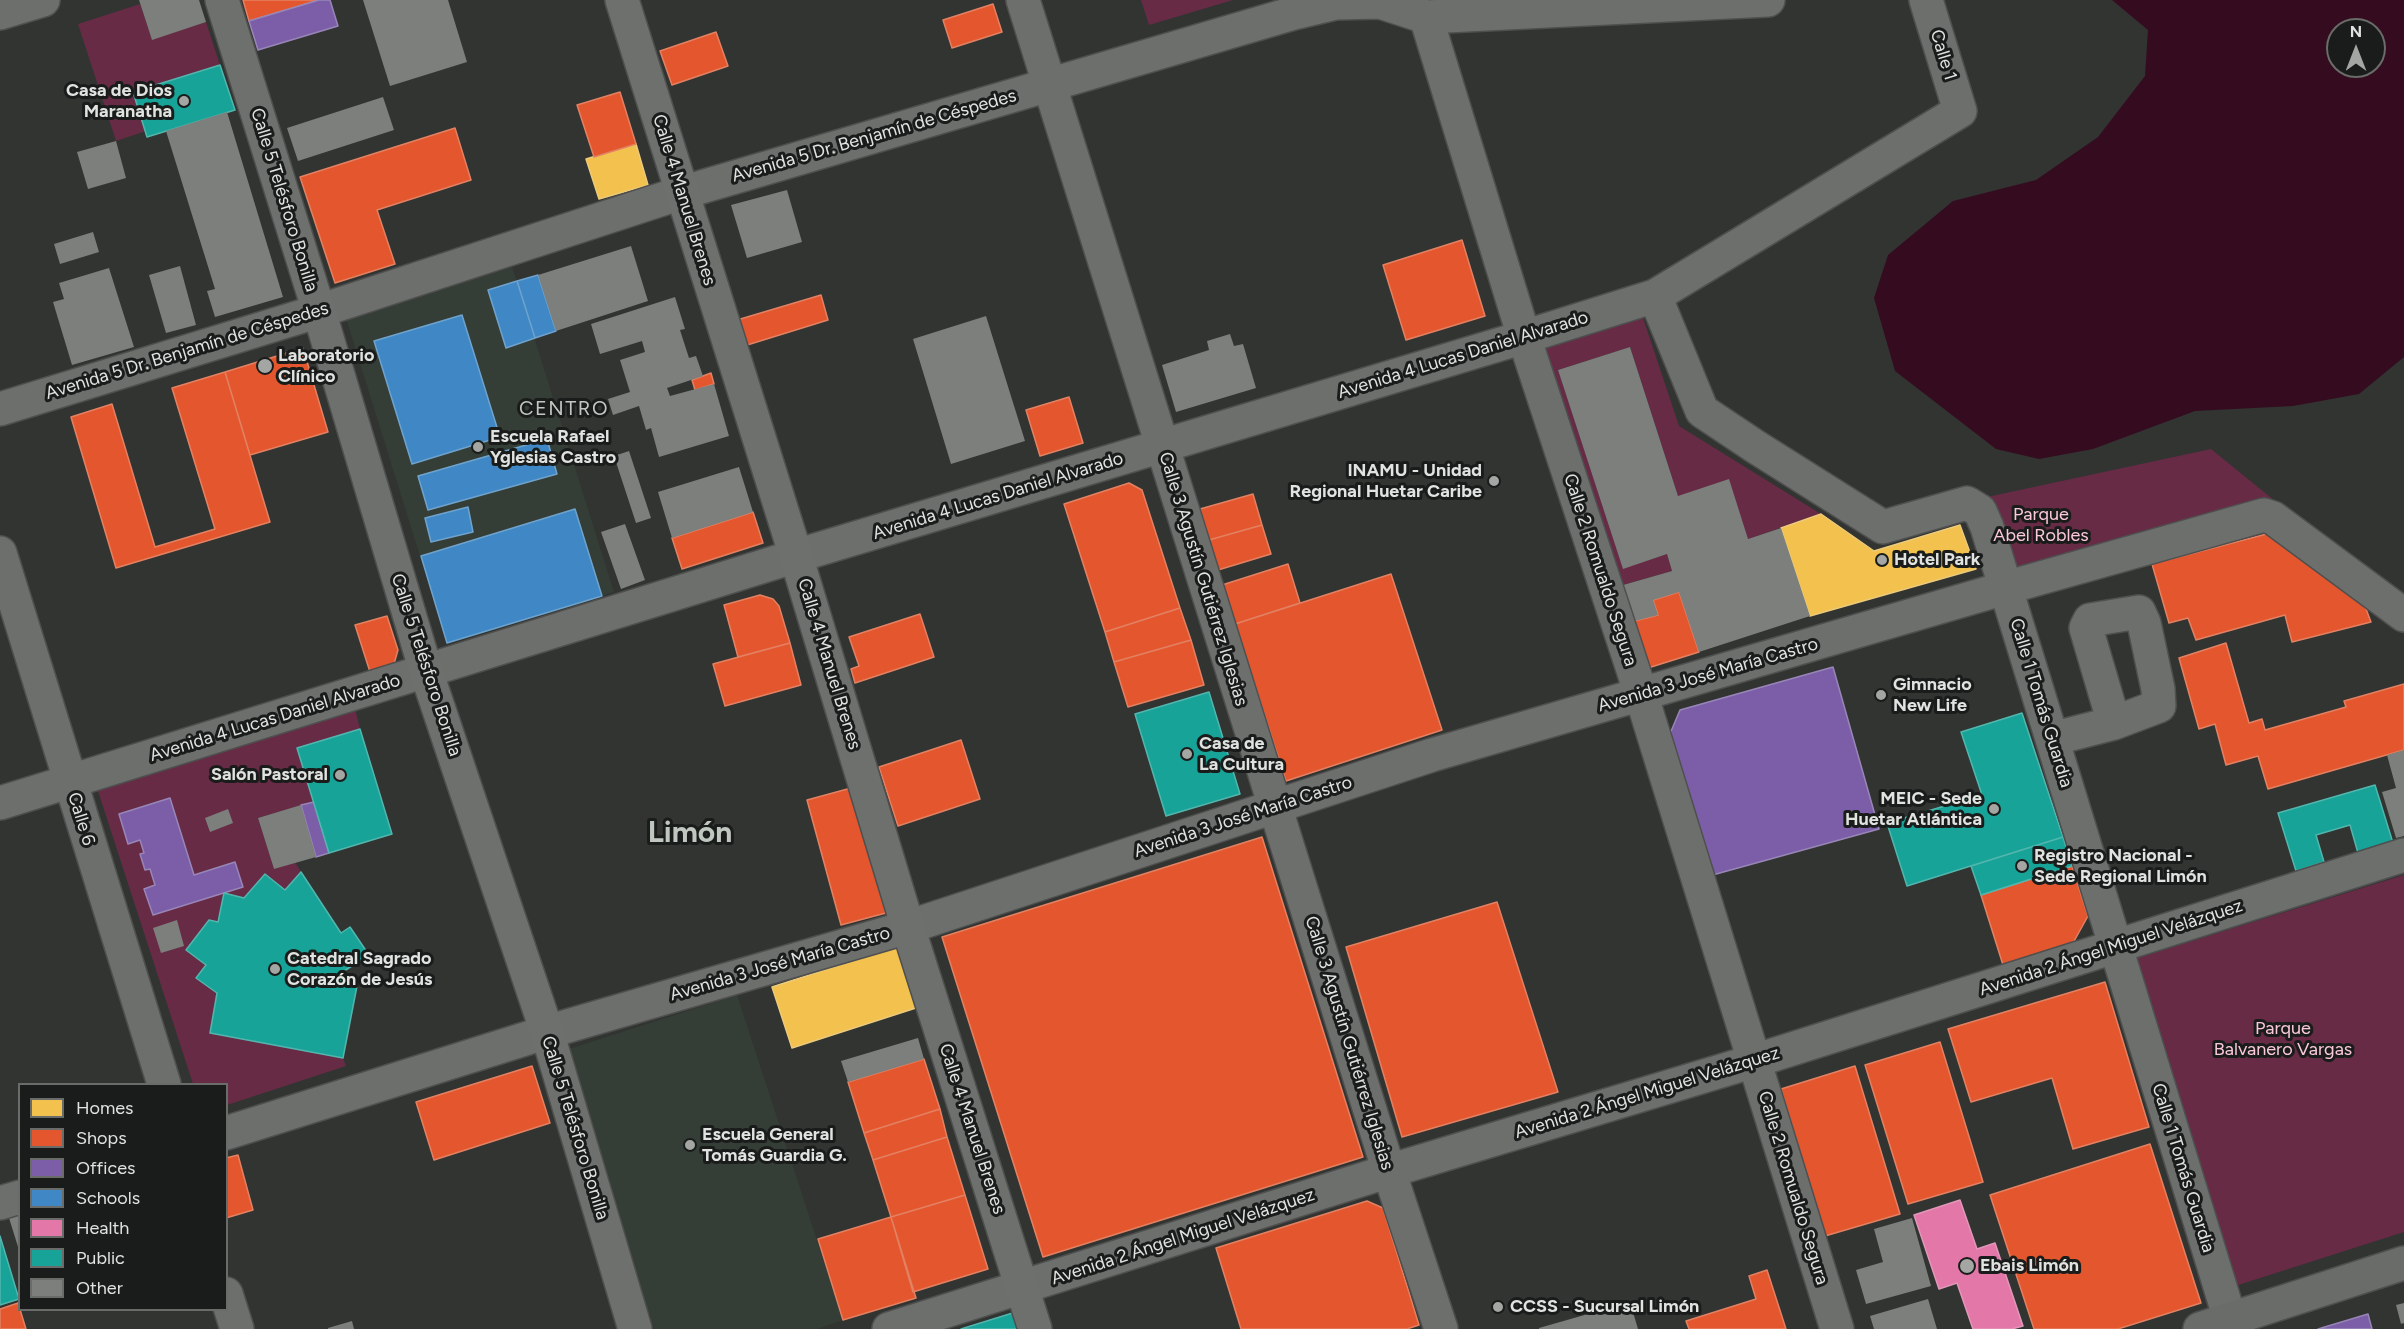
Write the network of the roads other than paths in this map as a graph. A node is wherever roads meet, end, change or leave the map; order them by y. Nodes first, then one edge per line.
1 (43, 0) edge
2 (222, 0) edge
3 (622, 0) edge
4 (1023, 0) edge
5 (1768, 0) edge
6 (1926, 0) edge
7 (0, 13) edge
8 (1426, 17) junction
9 (1050, 85) junction
10 (1960, 111) joint
11 (681, 193) junction
12 (1655, 296) junction
13 (319, 311) junction
14 (1524, 338) junction
15 (0, 409) edge
16 (1162, 446) junction
17 (0, 554) edge
18 (796, 556) junction
19 (2006, 588) junction
20 (2404, 615) edge
21 (426, 671) junction
22 (1641, 694) junction
23 (2114, 723) dead end
24 (2052, 739) junction
25 (69, 781) junction
26 (0, 803) edge
27 (1275, 807) junction
28 (2404, 855) edge
29 (908, 927) junction
30 (2114, 947) junction
31 (546, 1032) junction
32 (1754, 1061) junction
33 (164, 1083) edge
34 (228, 1132) edge
35 (1389, 1171) junction
36 (18, 1198) edge
37 (0, 1203) edge
38 (2404, 1263) edge
39 (1022, 1287) junction
40 (228, 1300) edge
41 (2215, 1324) edge
42 (237, 1329) edge
43 (635, 1329) edge
44 (890, 1329) edge
45 (1035, 1329) edge
46 (1441, 1329) edge
47 (1837, 1329) edge
48 (2192, 1329) edge

1 - 7 street
2 - 13 main road, Calle 5 Telésforo Bonilla
3 - 11 main road, Calle 4 Manuel Brenes
4 - 9 street, Calle 3 Agustín Gutiérrez Iglesias
5 - 8 street, Avenida 5 Dr. Benjamín de Céspedes
6 - 10 street, Calle 1
8 - 9 street, Avenida 5 Dr. Benjamín de Céspedes
8 - 14 street, Calle 2 Romualdo Segura
9 - 11 street, Avenida 5 Dr. Benjamín de Céspedes
9 - 16 street, Calle 3 Agustín Gutiérrez Iglesias
10 - 12 street, Avenida 4 Lucas Daniel Alvarado
11 - 13 street, Avenida 5 Dr. Benjamín de Céspedes
11 - 18 main road, Calle 4 Manuel Brenes
12 - 14 street, Avenida 4 Lucas Daniel Alvarado
12 - 19 street, Calle 1 Tomás Guardia
13 - 15 street, Avenida 5 Dr. Benjamín de Céspedes
13 - 21 main road, Calle 5 Telésforo Bonilla
14 - 16 street, Avenida 4 Lucas Daniel Alvarado
14 - 22 street, Calle 2 Romualdo Segura
16 - 18 street, Avenida 4 Lucas Daniel Alvarado
16 - 27 street, Calle 3 Agustín Gutiérrez Iglesias
17 - 25 street, Calle 6
18 - 21 street, Avenida 4 Lucas Daniel Alvarado
18 - 29 main road, Calle 4 Manuel Brenes
19 - 20 street, Avenida 3 José María Castro
19 - 22 street, Avenida 3 José María Castro
19 - 24 street, Calle 1 Tomás Guardia
21 - 25 street, Avenida 4 Lucas Daniel Alvarado
21 - 31 main road, Calle 5 Telésforo Bonilla
22 - 27 street, Avenida 3 José María Castro
22 - 32 street, Calle 2 Romualdo Segura
23 - 24 street
24 - 30 street, Calle 1 Tomás Guardia
25 - 26 street, Avenida 4 Lucas Daniel Alvarado
25 - 33 street, Calle 6
27 - 29 street, Avenida 3 José María Castro
27 - 35 street, Calle 3 Agustín Gutiérrez Iglesias
28 - 30 street, Avenida 2 Ángel Miguel Velázquez
29 - 31 street, Avenida 3 José María Castro
29 - 39 main road, Calle 4 Manuel Brenes
30 - 32 street, Avenida 2 Ángel Miguel Velázquez
30 - 41 street, Calle 1 Tomás Guardia
31 - 34 street, Avenida 3 José María Castro
31 - 43 main road, Calle 5 Telésforo Bonilla
32 - 35 street, Avenida 2 Ángel Miguel Velázquez
32 - 47 street, Calle 2 Romualdo Segura
35 - 39 street, Avenida 2 Ángel Miguel Velázquez
35 - 46 street, Calle 3 Agustín Gutiérrez Iglesias
36 - 37 street
38 - 41 highway
39 - 44 street, Avenida 2 Ángel Miguel Velázquez
39 - 45 main road, Calle 4 Manuel Brenes
40 - 42 street
41 - 48 highway

